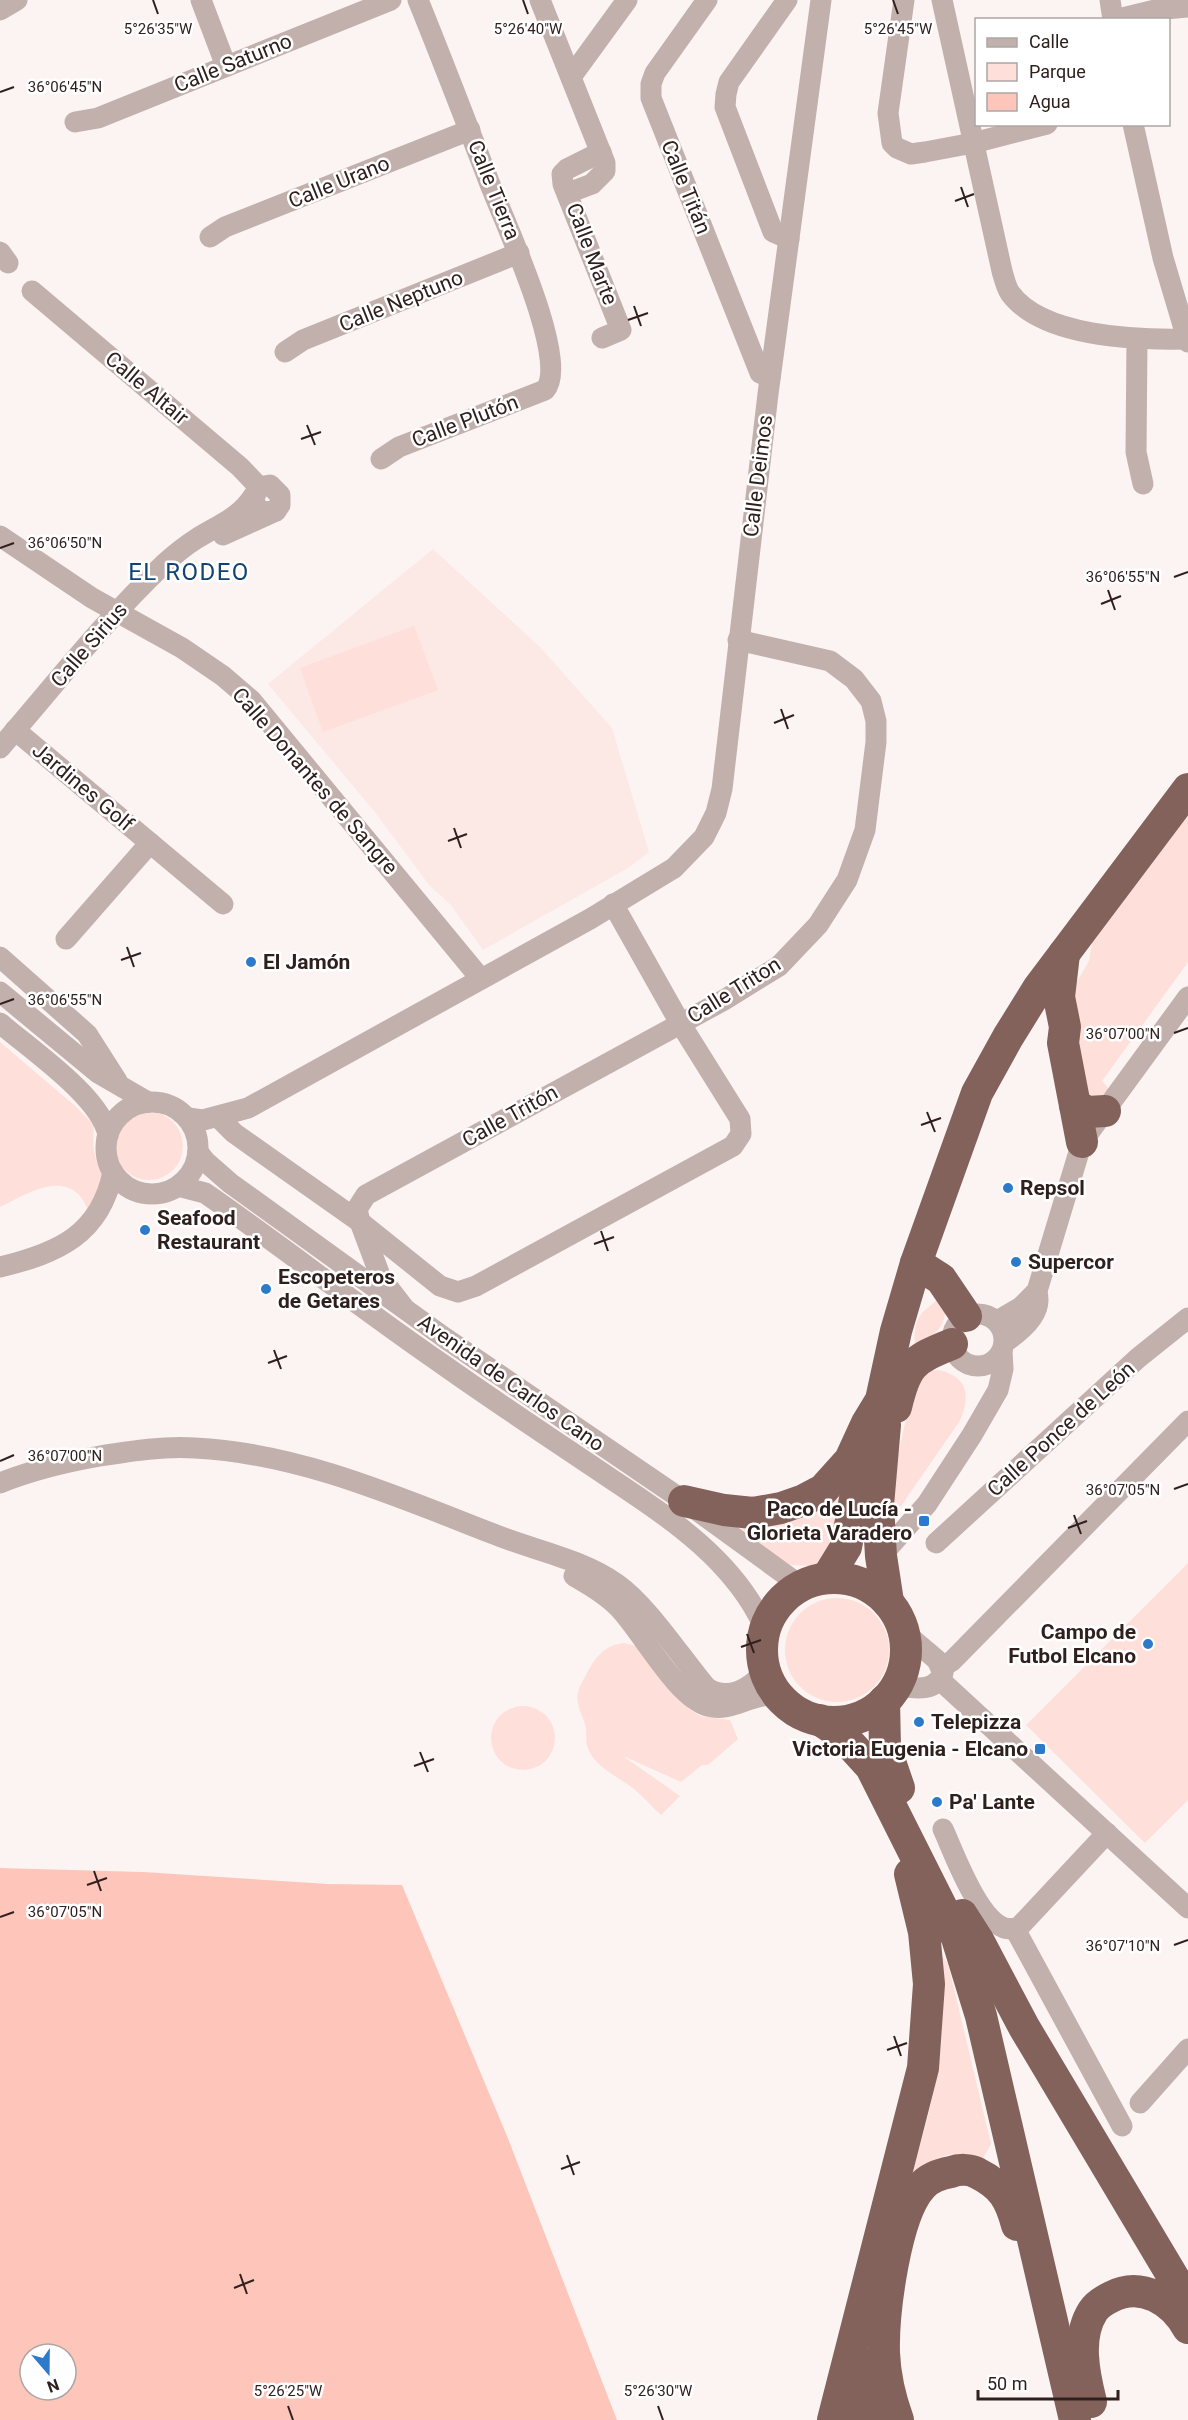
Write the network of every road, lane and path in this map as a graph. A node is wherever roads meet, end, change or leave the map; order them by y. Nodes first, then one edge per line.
1 (17, 0) edge
2 (201, 0) edge
3 (391, 0) edge
4 (418, 0) edge
5 (540, 0) edge
6 (627, 0) edge
7 (707, 0) edge
8 (787, 0) edge
9 (820, 0) edge
10 (904, 0) edge
11 (942, 0) edge
12 (1110, 0) edge
13 (1188, 8) edge
14 (0, 10) edge
15 (1114, 18) edge
16 (1122, 18) edge
17 (226, 66) junction
18 (571, 77) junction
19 (75, 122) dead end
20 (1039, 126) edge
21 (1133, 126) edge
22 (470, 130) junction
23 (973, 143) junction
24 (210, 237) dead end
25 (789, 239) junction
26 (519, 253) junction
27 (32, 291) dead end
28 (602, 338) dead end
29 (1187, 339) edge
30 (1137, 340) junction
31 (285, 352) dead end
32 (770, 377) junction
33 (549, 385) joint
34 (381, 459) dead end
35 (1143, 484) dead end
36 (257, 492) junction
37 (0, 536) edge
38 (185, 548) junction
39 (117, 611) junction
40 (738, 640) junction
41 (5, 740) edge
42 (1188, 789) edge
43 (150, 843) junction
44 (223, 904) dead end
45 (613, 904) junction
46 (66, 939) dead end
47 (1064, 953) junction
48 (0, 957) edge
49 (482, 979) junction
50 (0, 992) edge
51 (1188, 997) edge
52 (0, 1023) edge
53 (680, 1023) junction
54 (1008, 1037) junction
55 (1063, 1043) junction
56 (118, 1084) junction
57 (148, 1102) junction
58 (1090, 1108) junction
59 (188, 1118) junction
60 (223, 1122) junction
61 (108, 1136) junction
62 (1082, 1142) joint
63 (198, 1150) junction
64 (113, 1172) junction
65 (178, 1186) junction
66 (135, 1190) junction
67 (96, 1218) junction
68 (360, 1222) junction
69 (916, 1263) junction
70 (0, 1267) edge
71 (1036, 1291) junction
72 (404, 1308) junction
73 (966, 1316) junction
74 (1188, 1318) edge
75 (997, 1320) junction
76 (952, 1344) junction
77 (1004, 1347) junction
78 (878, 1416) junction
79 (1188, 1421) edge
80 (0, 1483) edge
81 (684, 1501) junction
82 (936, 1543) dead end
83 (881, 1556) junction
84 (814, 1582) junction
85 (888, 1602) junction
86 (765, 1629) junction
87 (905, 1634) junction
88 (941, 1673) junction
89 (772, 1683) junction
90 (890, 1694) junction
91 (820, 1720) junction
92 (887, 1795) junction
93 (943, 1829) dead end
94 (1107, 1833) junction
95 (956, 1906) junction
96 (1188, 1908) edge
97 (1015, 1929) junction
98 (1188, 2049) edge
99 (1140, 2103) dead end
100 (1122, 2126) dead end
101 (1188, 2302) edge
102 (886, 2308) junction
103 (1054, 2328) junction
104 (1188, 2328) edge
105 (833, 2420) edge
106 (865, 2420) edge
107 (898, 2420) edge
108 (1075, 2420) edge
109 (1084, 2420) edge
110 (1095, 2420) edge

1 - 14 street
2 - 17 street
3 - 17 street, Calle Saturno
4 - 22 street, Calle Tierra
5 - 18 street, Calle Marte
6 - 18 street
7 - 32 street, Calle Titán
8 - 25 street
9 - 25 street, Calle Deimos
10 - 23 street
11 - 23 street
12 - 15 street
13 - 16 street
17 - 19 street, Calle Saturno
18 - 28 street, Calle Marte
20 - 23 street
21 - 29 street
22 - 24 street, Calle Urano
22 - 26 street, Calle Tierra
23 - 30 street
25 - 32 street, Calle Deimos
26 - 31 street, Calle Neptuno
26 - 33 street, Calle Tierra
27 - 36 street, Calle Altair
29 - 30 street
30 - 35 street
32 - 40 street, Calle Deimos
33 - 34 street, Calle Plutón
36 - 38 street, Calle Sirius
36 - 38 street, Calle Sirius
37 - 39 street, Calle Donantes de Sangre
38 - 39 street, Calle Sirius
39 - 41 street, Calle Sirius
39 - 49 street, Calle Donantes de Sangre
40 - 45 street, Calle Deimos
40 - 53 street, Calle Triton
41 - 43 street, Jardines Golf
42 - 47 highway
43 - 44 street, Jardines Golf
43 - 46 street, Jardines Golf
45 - 49 street, Calle Deimos
45 - 53 street
47 - 54 highway
47 - 55 highway
48 - 56 street
49 - 60 street, Calle Deimos
50 - 56 street
51 - 58 street
52 - 61 street
53 - 68 street, Calle Tritón
53 - 68 street
54 - 55 highway
54 - 69 highway
55 - 58 highway
56 - 57 street
57 - 59 street
57 - 61 street
58 - 62 highway
59 - 60 street
59 - 63 street
60 - 63 street
60 - 68 street
61 - 64 street
62 - 71 street
63 - 65 street
63 - 72 street, Avenida de Carlos Cano
64 - 66 street
64 - 67 street
65 - 66 street
65 - 86 street, Avenida de Carlos Cano
66 - 67 street
67 - 70 street
68 - 72 street
69 - 73 highway
69 - 78 highway
71 - 75 street
71 - 77 street
72 - 81 street, Avenida de Carlos Cano
73 - 75 street
73 - 76 street
74 - 82 street, Calle Ponce de León
75 - 77 street
76 - 77 street
76 - 78 highway
77 - 83 street
78 - 81 highway
78 - 83 highway
78 - 84 highway
79 - 88 street
80 - 89 street
81 - 84 street, Avenida de Carlos Cano
83 - 85 highway
84 - 85 highway
84 - 86 highway
85 - 87 highway
86 - 89 highway
87 - 88 street
87 - 90 highway
88 - 90 street
88 - 94 street
89 - 91 highway
90 - 91 highway
90 - 95 highway
91 - 92 highway
92 - 103 highway
92 - 105 highway
93 - 97 street
94 - 96 street
94 - 97 street
95 - 101 highway
95 - 109 highway
97 - 100 street
98 - 99 street
102 - 103 highway
102 - 106 highway
102 - 107 highway
103 - 108 highway
104 - 110 highway

